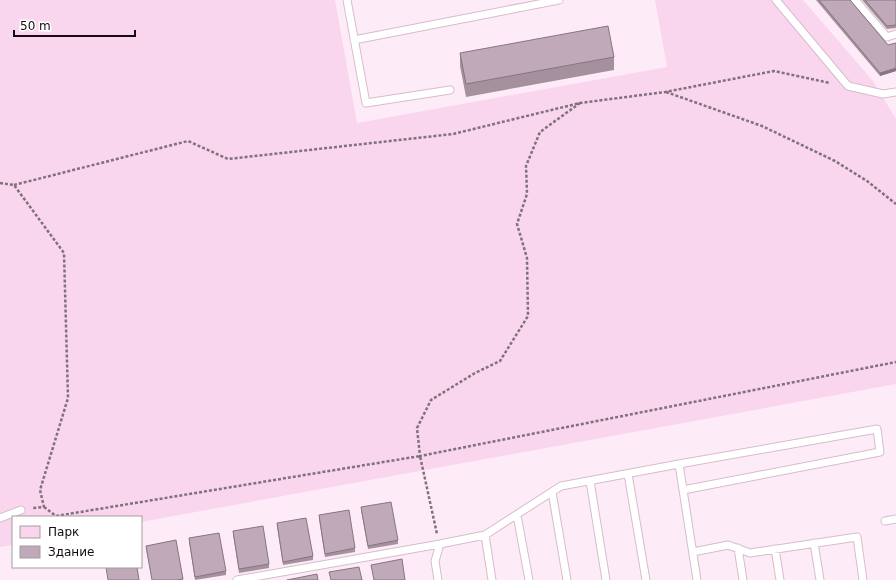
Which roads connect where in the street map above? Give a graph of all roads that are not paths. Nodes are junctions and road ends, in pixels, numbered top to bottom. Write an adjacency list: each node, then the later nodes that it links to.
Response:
1 (347, 0): 6 (lane)
2 (559, 0): 6 (lane)
3 (776, 0): 8 (lane)
4 (855, 0): 5 (lane)
5 (896, 34)
6 (354, 40): 7 (lane)
7 (450, 90)
8 (896, 92)
9 (679, 464): 10 (lane); 12 (lane); 12 (lane)
10 (628, 474): 11 (lane); 31 (lane)
11 (590, 481): 13 (lane); 30 (lane)
12 (683, 490): 24 (lane)
13 (552, 492): 15 (lane); 29 (lane)
14 (21, 510): 16 (lane)
15 (517, 515): 19 (lane); 28 (lane)
16 (0, 518)
17 (896, 519): 18 (lane)
18 (884, 521)
19 (485, 536): 21 (lane); 27 (lane)
20 (814, 543): 23 (lane); 35 (lane); 36 (lane)
21 (440, 544): 25 (lane); 26 (lane)
22 (738, 548): 23 (lane); 24 (lane); 33 (lane)
23 (775, 549): 34 (lane)
24 (693, 552): 32 (lane)
25 (237, 580)
26 (438, 580)
27 (492, 580)
28 (529, 580)
29 (567, 580)
30 (606, 580)
31 (646, 580)
32 (698, 580)
33 (743, 580)
34 (780, 580)
35 (820, 580)
36 (863, 580)

